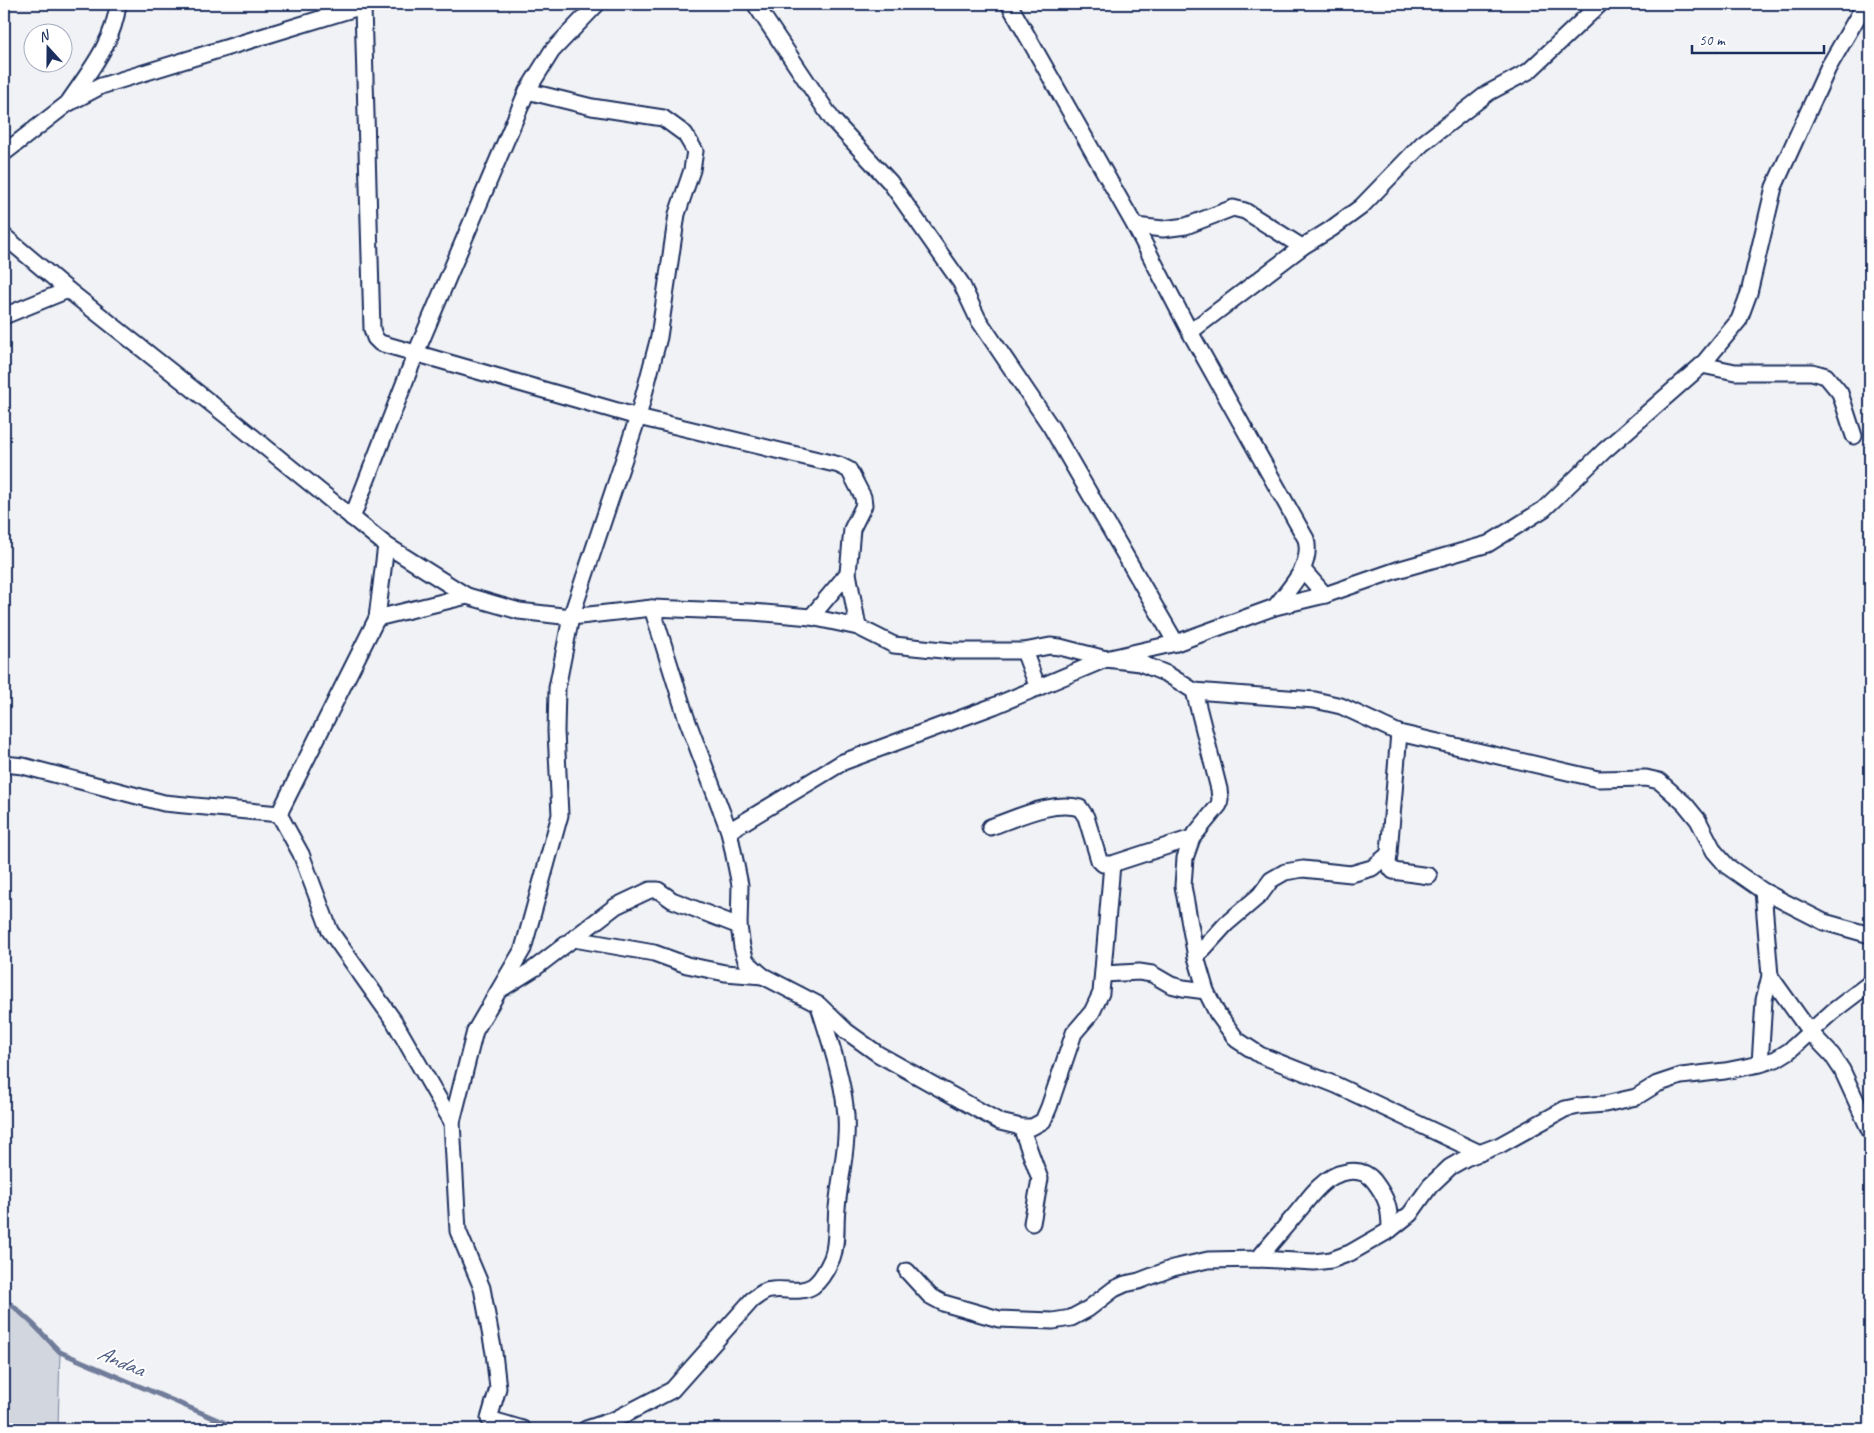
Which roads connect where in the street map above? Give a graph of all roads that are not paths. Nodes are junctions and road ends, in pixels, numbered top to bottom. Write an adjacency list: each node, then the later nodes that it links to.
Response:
1 (118, 4): 9 (street)
2 (597, 4): 8 (street)
3 (755, 4): 33 (street)
4 (1010, 4): 11 (street)
5 (1600, 4): 13 (street)
6 (1865, 4): 18 (street)
7 (366, 5): 9 (street); 17 (street)
8 (527, 91): 17 (street); 19 (street)
9 (67, 104): 10 (street)
10 (4, 153)
11 (1135, 226): 13 (street); 16 (street)
12 (4, 236): 14 (street)
13 (1302, 247): 16 (street)
14 (68, 290): 15 (street); 21 (street)
15 (4, 316)
16 (1190, 332): 23 (street)
17 (416, 353): 19 (street); 21 (street)
18 (1702, 365): 20 (street); 26 (street)
19 (638, 417): 24 (street); 29 (street)
20 (1854, 436)
21 (352, 518): 22 (street)
22 (386, 545): 25 (street); 31 (street)
23 (1303, 570): 26 (street); 27 (street)
24 (848, 572): 30 (street); 32 (street)
25 (467, 596): 29 (street); 31 (street)
26 (1325, 596): 27 (street)
27 (1275, 607): 33 (street)
28 (652, 608): 29 (street); 30 (street); 42 (street)
29 (571, 617): 56 (street)
30 (811, 617): 32 (street)
31 (377, 618): 40 (street)
32 (858, 627): 34 (street)
33 (1176, 643): 35 (street)
34 (1024, 651): 35 (street); 36 (street)
35 (1106, 659): 36 (street); 37 (street)
36 (1038, 688): 42 (street)
37 (1194, 691): 38 (street); 43 (street)
38 (1399, 733): 44 (street); 47 (street)
39 (4, 764): 40 (street)
40 (279, 814): 61 (street)
41 (990, 827): 45 (street)
42 (729, 831): 48 (street)
43 (1192, 838): 45 (street); 51 (street)
44 (1388, 854): 46 (street); 51 (street)
45 (1112, 864): 52 (street)
46 (1429, 876)
47 (1763, 891): 49 (street); 54 (street)
48 (738, 926): 50 (street); 53 (street)
49 (1870, 935)
50 (574, 939): 53 (street); 56 (street)
51 (1196, 957): 57 (street)
52 (1104, 974): 57 (street); 62 (street)
53 (763, 976): 58 (street)
54 (1770, 976): 59 (street); 60 (street)
55 (1870, 983): 59 (street)
56 (500, 990): 61 (street)
57 (1206, 991): 64 (street)
58 (819, 1004): 62 (street); 70 (street)
59 (1810, 1032): 60 (street); 63 (street)
60 (1760, 1064): 64 (street)
61 (452, 1122): 69 (street)
62 (1021, 1128): 65 (street)
63 (1870, 1131)
64 (1480, 1154): 66 (street)
65 (1032, 1223)
66 (1390, 1230): 67 (street); 67 (street)
67 (1258, 1259): 68 (street)
68 (907, 1271)
69 (523, 1429)
70 (586, 1429)

